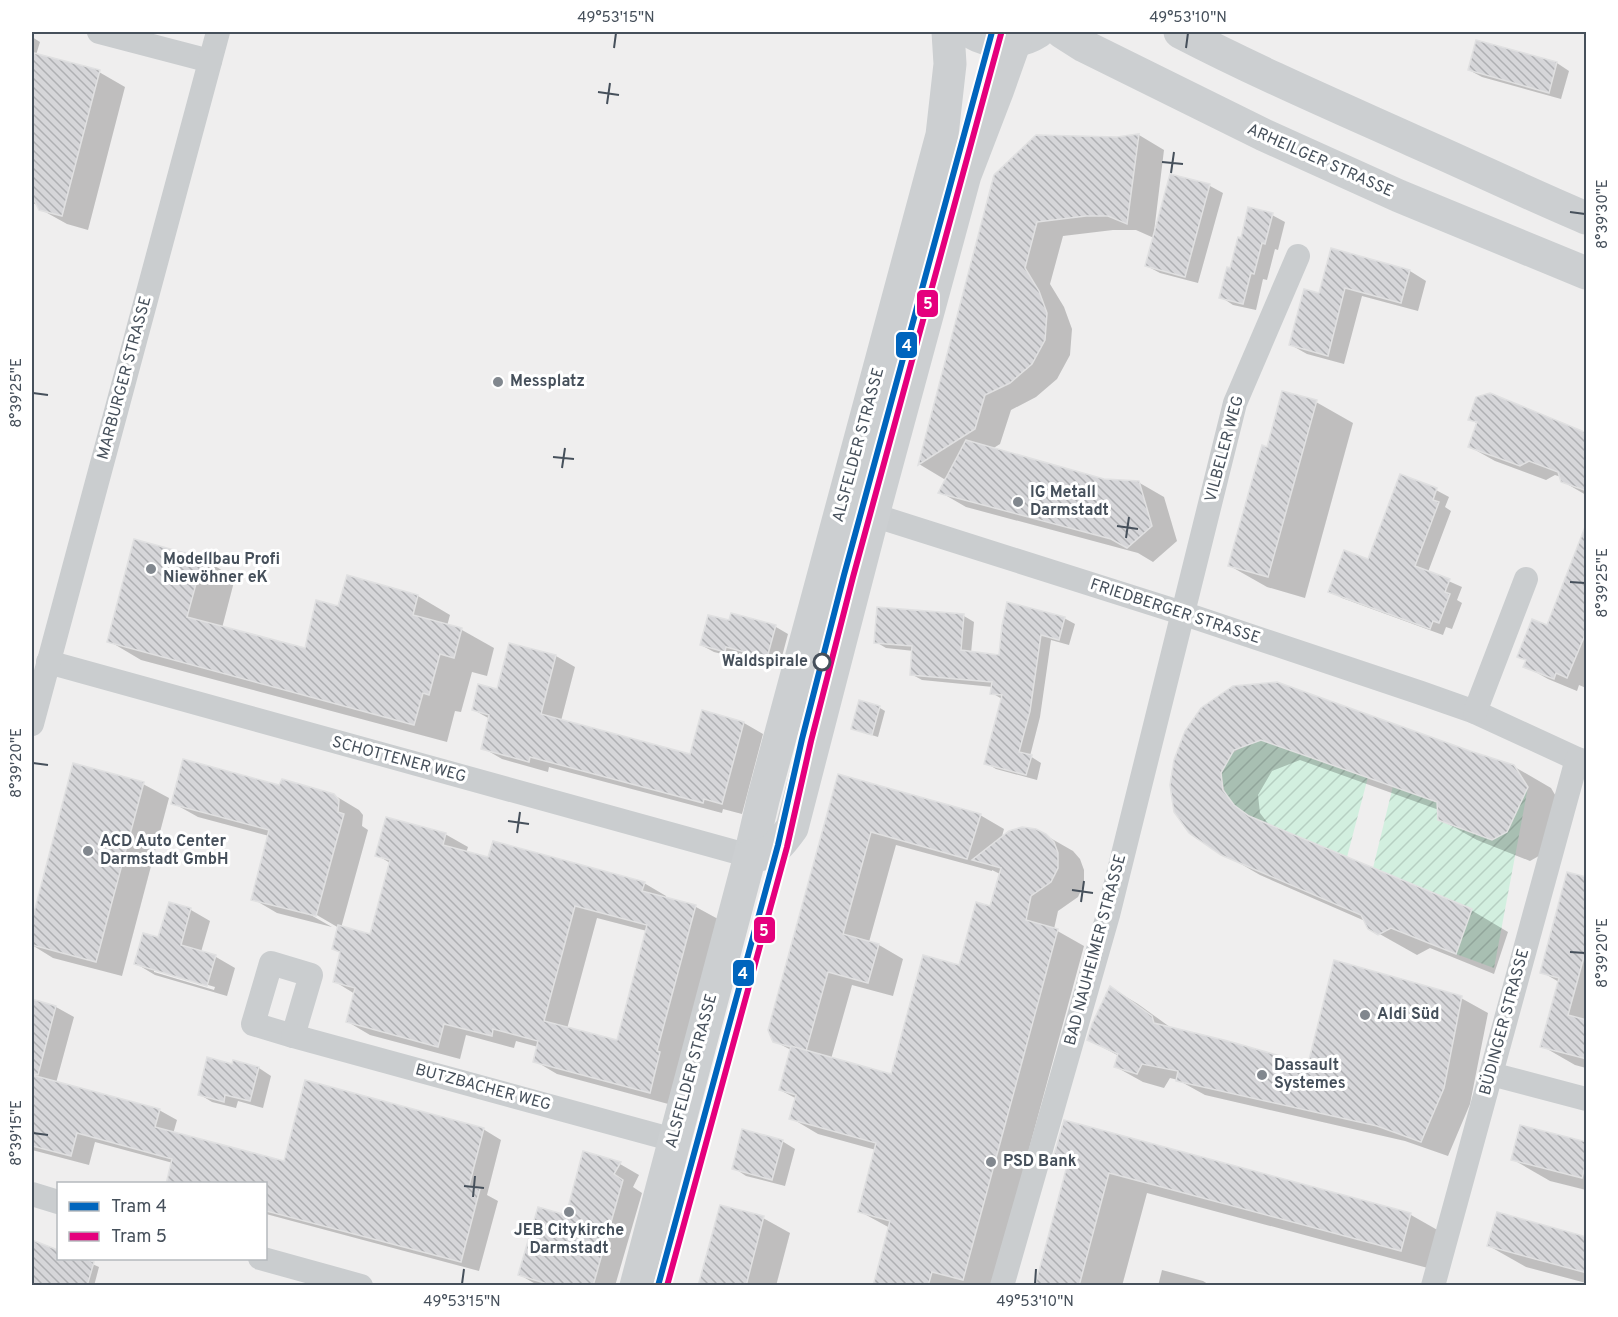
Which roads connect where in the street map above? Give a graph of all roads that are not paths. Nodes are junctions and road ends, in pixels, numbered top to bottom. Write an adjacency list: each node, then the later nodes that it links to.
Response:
1 (99, 32): 8 (street)
2 (218, 32): 8 (street, MARBURGER STRASSE)
3 (948, 32): 19 (street, ALSFELDER STRASSE)
4 (970, 32): 7 (street)
5 (1062, 32): 11 (street, ARHEILGER STRASSE)
6 (1180, 32): 9 (street)
7 (1026, 36): 12 (street, ALSFELDER STRASSE)
8 (210, 61): 15 (street, MARBURGER STRASSE)
9 (1587, 218)
10 (1298, 256): 14 (street, VILBELER WEG)
11 (1587, 273)
12 (873, 515): 14 (street, FRIEDBERGER STRASSE); 19 (street, ALSFELDER STRASSE)
13 (1526, 579): 16 (street)
14 (1182, 613): 16 (street, FRIEDBERGER STRASSE); 29 (street, BAD NAUHEIMER STRASSE)
15 (48, 662): 17 (street, MARBURGER STRASSE); 19 (street, SCHOTTENER WEG)
16 (1475, 712): 18 (street, FRIEDBERGER STRASSE)
17 (32, 724)
18 (1582, 761): 21 (street, BÜDINGER STRASSE)
19 (750, 856): 23 (street, ALSFELDER STRASSE)
20 (293, 1036): 23 (street, BUTZBACHER WEG)
21 (1491, 1074): 22 (street); 30 (street, BÜDINGER STRASSE)
22 (1587, 1099)
23 (674, 1140): 28 (street, ALSFELDER STRASSE)
24 (32, 1194): 25 (street)
25 (57, 1202)
26 (267, 1260): 27 (street)
27 (360, 1286)
28 (636, 1286)
29 (1002, 1286)
30 (1433, 1286)

